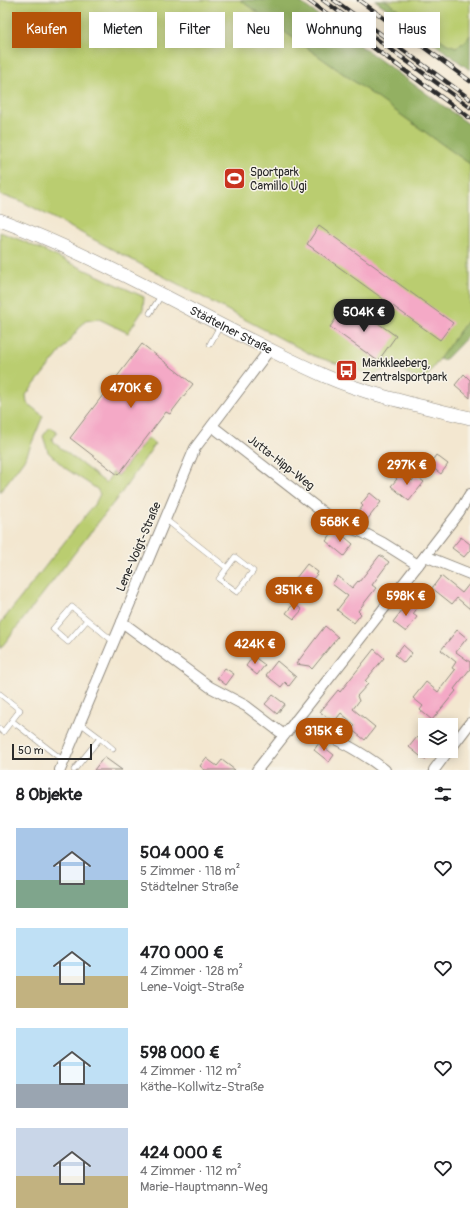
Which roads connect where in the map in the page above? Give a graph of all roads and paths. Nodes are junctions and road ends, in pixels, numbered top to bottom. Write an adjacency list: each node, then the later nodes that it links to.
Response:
1 (0, 220): 2 (street, Städtelner Straße)
2 (162, 295): 3 (lane); 4 (street, Städtelner Straße)
3 (150, 313)
4 (220, 325): 5 (lane); 6 (street, Städtelner Straße)
5 (210, 344)
6 (270, 349): 7 (street, Städtelner Straße); 8 (street, Lene-Voigt-Straße)
7 (470, 418)
8 (212, 426): 10 (street, Lene-Voigt-Straße); 12 (street, Jutta-Hipp-Weg)
9 (470, 494): 11 (street)
10 (165, 519): 13 (lane); 16 (street, Lene-Voigt-Straße)
11 (425, 556): 12 (street); 14 (street)
12 (418, 565): 20 (street)
13 (227, 568): 13 (lane)
14 (470, 574)
15 (86, 620): 15 (lane); 17 (lane)
16 (122, 622): 17 (street, Lene-Voigt-Straße); 24 (street)
17 (114, 642): 21 (street, Lene-Voigt-Straße)
18 (0, 694): 19 (lane)
19 (12, 721): 23 (lane); 29 (lane)
20 (295, 721): 24 (street); 32 (street)
21 (80, 723): 25 (lane); 29 (street, Lene-Voigt-Straße)
22 (470, 723): 26 (street)
23 (0, 729)
24 (284, 735): 31 (street)
25 (100, 738): 27 (lane); 30 (lane)
26 (458, 739)
27 (113, 749)
28 (443, 758): 33 (street)
29 (62, 766)
30 (74, 770)
31 (257, 770)
32 (385, 770)
33 (434, 770)

